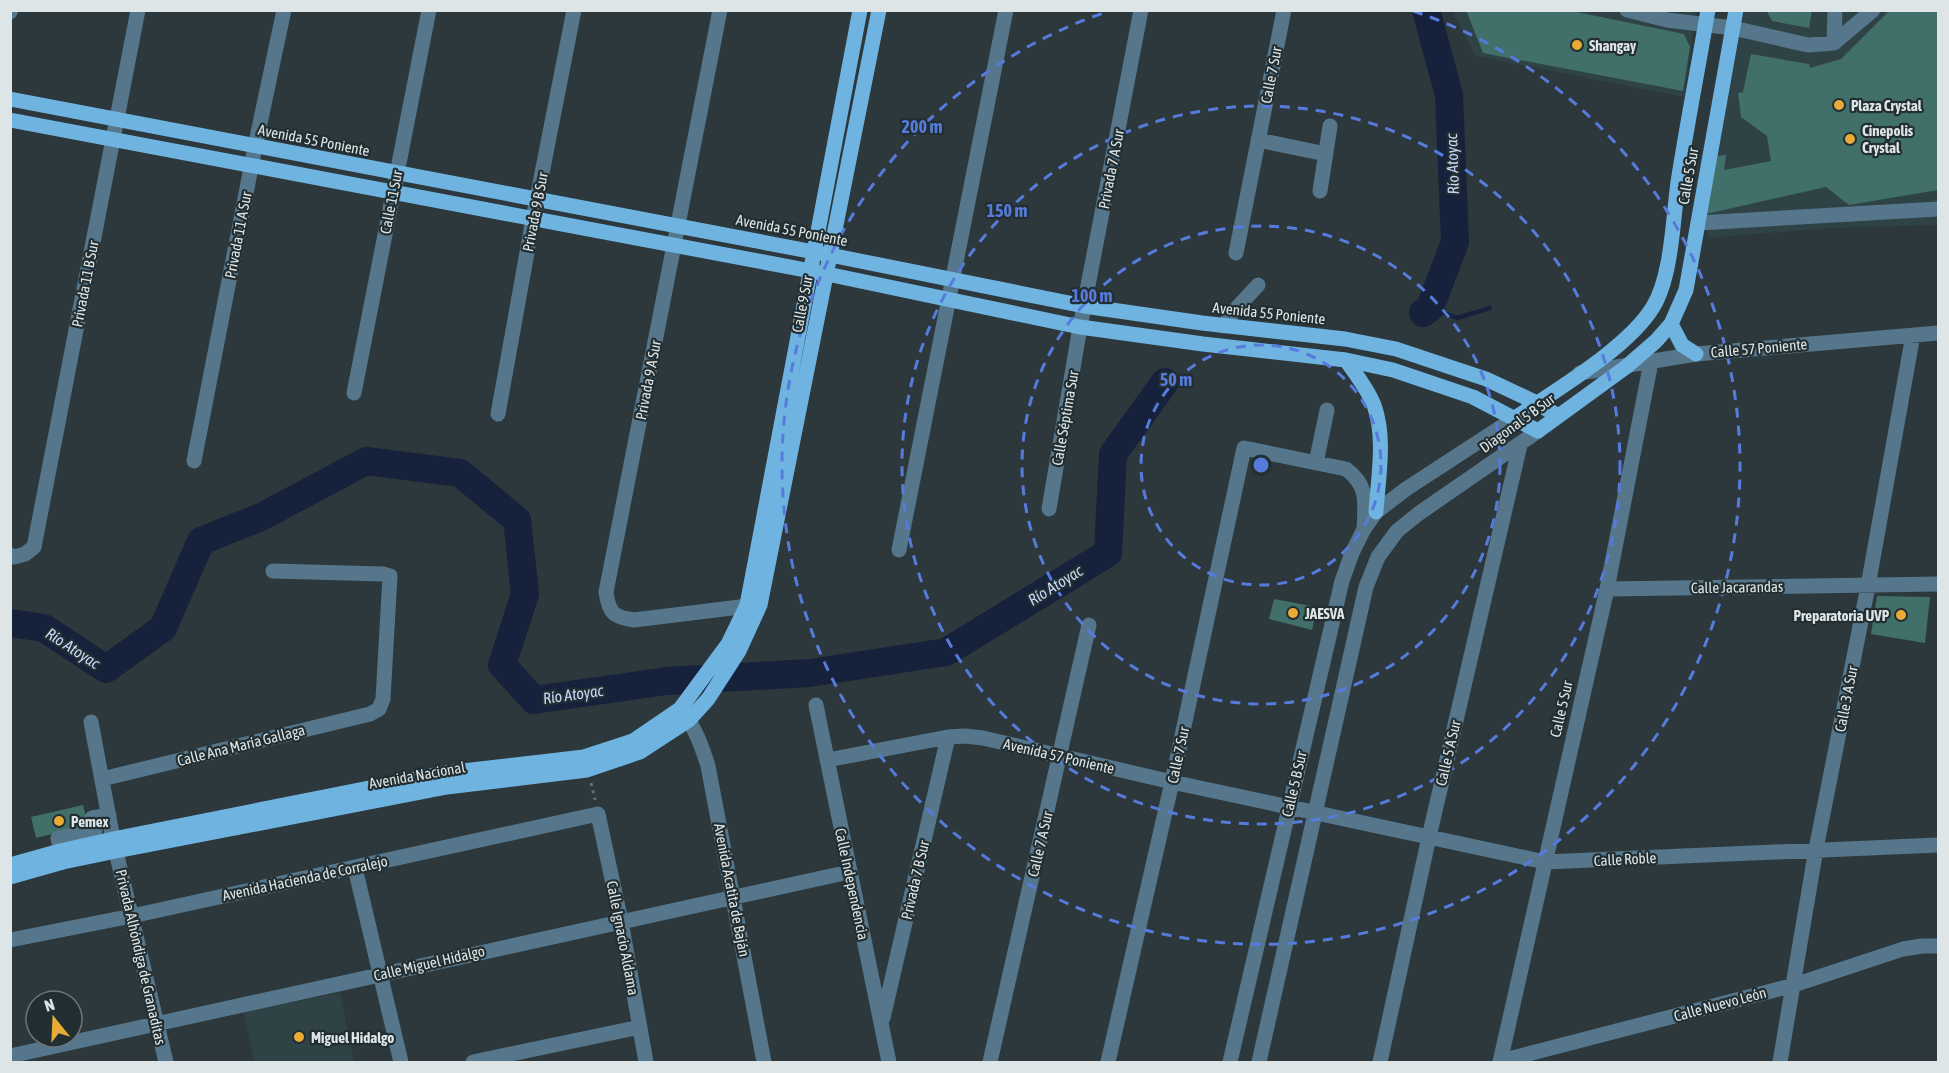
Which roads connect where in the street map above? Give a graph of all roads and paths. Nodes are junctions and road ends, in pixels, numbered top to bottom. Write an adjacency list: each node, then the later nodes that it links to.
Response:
1 (138, 10): 22 (street, Privada 11 B Sur)
2 (284, 10): 26 (street, Privada 11 A Sur)
3 (429, 10): 29 (street, Calle 11 Sur)
4 (574, 10): 34 (street, Privada 9 B Sur)
5 (720, 10): 38 (street, Privada 9 A Sur)
6 (860, 10): 40 (main road, Calle 9 Sur)
7 (879, 10): 42 (main road, Calle 9 Sur)
8 (1006, 10): 45 (street)
9 (1141, 10): 48 (street, Privada 7 A Sur)
10 (1284, 10): 25 (street, Calle 7 Sur)
11 (1627, 10): 16 (street)
12 (1736, 10): 17 (main road, Calle 5 Sur)
13 (1835, 10): 19 (street)
14 (1853, 10): 18 (street)
15 (1873, 10): 18 (street)
16 (1706, 17): 17 (street); 30 (main road, Calle 5 Sur)
17 (1733, 28): 19 (street); 31 (main road, Calle 5 Sur)
18 (1852, 28): 19 (street)
19 (1834, 43)
20 (10, 99): 22 (main road, Avenida 55 Poniente)
21 (10, 120): 24 (main road)
22 (116, 120): 24 (street, Privada 11 B Sur); 26 (main road, Avenida 55 Poniente)
23 (1330, 126): 27 (street)
24 (112, 140): 28 (main road); 76 (street, Privada 11 B Sur)
25 (1258, 140): 27 (street); 41 (street, Calle 7 Sur)
26 (255, 147): 28 (street, Privada 11 A Sur); 29 (main road, Avenida 55 Poniente)
27 (1326, 154): 32 (street)
28 (252, 166): 33 (main road); 69 (street, Privada 11 A Sur)
29 (397, 174): 33 (street, Calle 11 Sur); 34 (main road, Avenida 55 Poniente)
30 (1679, 180): 31 (main road); 52 (main road, Calle 5 Sur)
31 (1706, 183): 37 (main road, Calle 5 Sur)
32 (1320, 191)
33 (393, 193): 36 (main road); 61 (street, Calle 11 Sur)
34 (536, 200): 36 (street, Privada 9 B Sur); 38 (main road, Avenida 55 Poniente)
35 (1938, 209): 37 (street)
36 (533, 219): 39 (main road); 64 (street, Privada 9 B Sur)
37 (1698, 223): 49 (main road, Calle 5 Sur)
38 (679, 228): 39 (street, Privada 9 A Sur); 40 (main road, Avenida 55 Poniente)
39 (674, 246): 43 (main road); 81 (street, Privada 9 A Sur)
40 (814, 253): 42 (main road, Avenida 55 Poniente); 43 (main road, Calle 9 Sur)
41 (1236, 253)
42 (830, 255): 44 (main road, Calle 9 Sur); 45 (main road, Avenida 55 Poniente)
43 (811, 272): 44 (main road); 81 (main road, Calle 9 Sur)
44 (826, 274): 47 (main road); 81 (main road, Calle 9 Sur)
45 (954, 280): 47 (street); 48 (main road, Avenida 55 Poniente)
46 (1258, 285): 50 (street)
47 (950, 300): 51 (main road); 75 (street)
48 (1084, 306): 50 (main road, Avenida 55 Poniente); 51 (street, Privada 7 A Sur)
49 (1671, 324): 55 (main road, Calle 5 Sur); 56 (main road)
50 (1224, 326): 62 (main road, Avenida 55 Poniente)
51 (1080, 327): 57 (main road); 71 (street, Calle Séptima Sur)
52 (1632, 333): 60 (main road, Diagonal 5 B Sur)
53 (1938, 333): 54 (street, Calle 57 Poniente)
54 (1913, 335): 56 (street, Calle 57 Poniente); 79 (street, Calle 3 A Sur)
55 (1656, 341): 59 (main road, Diagonal 5 B Sur)
56 (1696, 354): 58 (street, Calle 57 Poniente)
57 (1346, 360): 66 (main road); 72 (main road)
58 (1651, 362): 59 (street, Calle 57 Poniente); 80 (street, Calle 5 Sur)
59 (1626, 367): 60 (street, Calle 57 Poniente); 65 (main road, Diagonal 5 B Sur)
60 (1580, 373): 62 (main road, Diagonal 5 B Sur)
61 (354, 393)
62 (1537, 403): 65 (main road, Avenida 55 Poniente); 66 (main road, Diagonal 5 B Sur)
63 (1327, 410): 70 (street)
64 (498, 414)
65 (1558, 416): 67 (main road, Diagonal 5 B Sur)
66 (1515, 418): 67 (main road); 72 (street, Diagonal 5 B Sur)
67 (1538, 431): 68 (street, Diagonal 5 B Sur)
68 (1520, 445): 74 (street, Diagonal 5 B Sur); 97 (street, Calle 5 A Sur)
69 (194, 461)
70 (1316, 463): 73 (street); 91 (street, Calle 7 Sur)
71 (1049, 509)
72 (1376, 513): 73 (street, Calle 5 B Sur)
73 (1364, 529): 93 (street, Calle 5 B Sur)
74 (1397, 531): 94 (street, Calle 5 B Sur)
75 (899, 550)
76 (18, 555)
77 (273, 571): 90 (street, Calle Ana María Gallaga)
78 (1938, 584): 79 (street, Calle Jacarandas)
79 (1868, 586): 80 (street, Calle Jacarandas); 100 (street, Calle 3 A Sur)
80 (1607, 589): 102 (street, Calle 5 Sur)
81 (753, 605): 84 (main road, Avenida Nacional)
82 (1089, 625): 87 (street, Calle 7 A Sur)
83 (816, 705): 88 (street, Calle Independencia)
84 (684, 715): 98 (main road, Avenida Nacional); 107 (street, Avenida Acatita de Baján)
85 (91, 722): 90 (street, Privada Alhóndiga de Granaditas)
86 (948, 737): 87 (street, Avenida 57 Poniente); 88 (street, Avenida 57 Poniente); 114 (street, Privada 7 B Sur)
87 (1060, 757): 91 (street, Avenida 57 Poniente); 124 (street, Calle 7 A Sur)
88 (827, 760): 105 (street, Calle Independencia)
89 (589, 778): 92 (path)
90 (102, 779): 95 (street, Privada Alhóndiga de Granaditas)
91 (1172, 782): 93 (street, Avenida 57 Poniente); 125 (street, Calle 7 Sur)
92 (594, 796)
93 (1289, 806): 94 (street, Avenida 57 Poniente); 126 (street, Calle 5 B Sur)
94 (1316, 812): 97 (street, Calle Roble); 127 (street, Calle 5 B Sur)
95 (109, 814): 98 (street, Privada Alhóndiga de Granaditas); 101 (street)
96 (598, 814): 104 (street, Avenida Hacienda de Corralejo); 109 (street, Calle Ignacio Aldama)
97 (1429, 837): 102 (street, Calle Roble); 128 (street, Calle 5 A Sur)
98 (114, 845): 101 (main road, Avenida Nacional); 108 (street, Privada Alhóndiga de Granaditas)
99 (1938, 845): 100 (street, Calle Roble)
100 (1816, 849): 102 (street, Calle Roble); 113 (street, Calle 3 A Sur)
101 (61, 856): 103 (main road, Avenida Nacional); 106 (main road, Avenida Nacional)
102 (1545, 862): 129 (street, Calle 5 Sur)
103 (10, 865)
104 (355, 867): 108 (street, Avenida Hacienda de Corralejo); 112 (street)
105 (849, 872): 107 (street, Calle Miguel Hidalgo); 114 (street, Calle Independencia)
106 (10, 877)
107 (733, 896): 109 (street, Calle Miguel Hidalgo); 122 (street, Avenida Acatita de Baján)
108 (132, 916): 110 (street, Avenida Hacienda de Corralejo); 115 (street, Privada Alhóndiga de Granaditas)
109 (621, 921): 112 (street, Calle Miguel Hidalgo); 116 (street, Calle Ignacio Aldama)
110 (10, 940)
111 (1938, 946): 113 (street, Calle Nuevo León)
112 (380, 974): 115 (street, Calle Miguel Hidalgo); 119 (street)
113 (1794, 985): 129 (street, Calle Nuevo León); 130 (street, Calle 3 A Sur)
114 (882, 1023): 123 (street, Calle Independencia)
115 (157, 1024): 117 (street, Calle Miguel Hidalgo); 118 (street, Privada Alhóndiga de Granaditas)
116 (640, 1027): 120 (street); 121 (street, Calle Ignacio Aldama)
117 (10, 1056)
118 (166, 1062)
119 (401, 1062)
120 (473, 1062)
121 (646, 1062)
122 (764, 1062)
123 (889, 1062)
124 (990, 1062)
125 (1108, 1062)
126 (1230, 1062)
127 (1259, 1062)
128 (1380, 1062)
129 (1500, 1062)
130 (1780, 1062)

